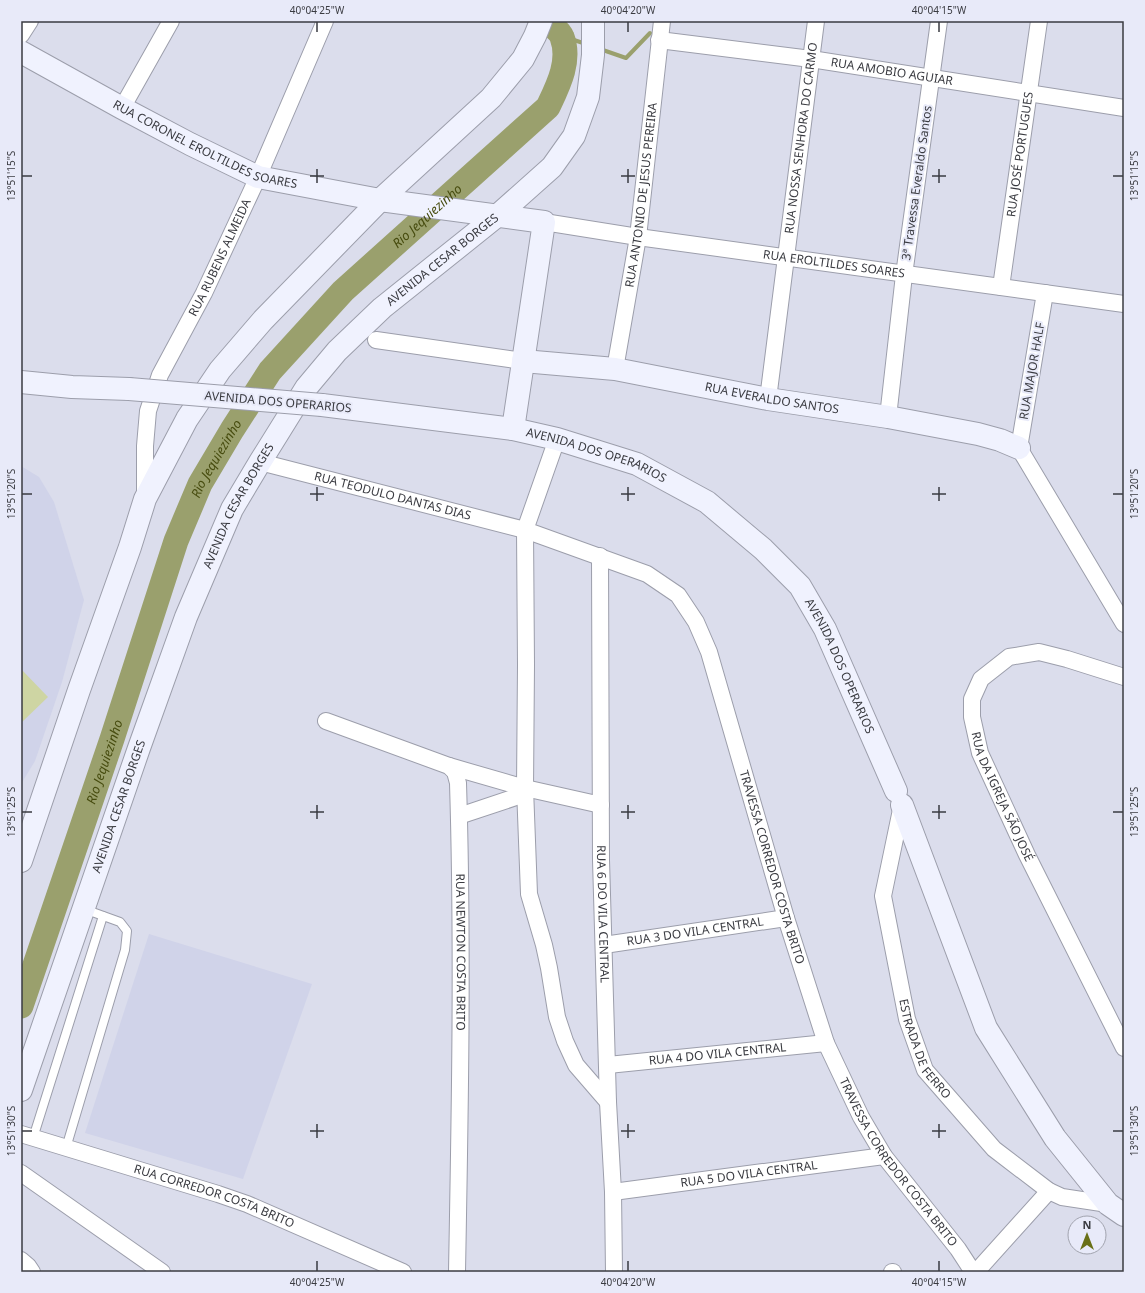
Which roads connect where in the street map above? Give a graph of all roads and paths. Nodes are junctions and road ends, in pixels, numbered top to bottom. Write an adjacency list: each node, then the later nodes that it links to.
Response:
1 (30, 21): 10 (street)
2 (171, 21): 16 (street)
3 (325, 21): 18 (street, RUA RUBENS ALMEIDA)
4 (541, 21): 19 (main road)
5 (593, 21): 20 (main road, AVENIDA CESAR BORGES)
6 (662, 21): 11 (street, RUA ANTONIO DE JESUS PEREIRA)
7 (816, 21): 13 (street, RUA NOSSA SENHORA DO CARMO)
8 (939, 21): 14 (street, 3ª Travessa Everaldo Santos)
9 (1039, 21): 15 (street, RUA JOSÉ PORTUGUES)
10 (21, 35)
11 (659, 40): 13 (street, RUA AMOBIO AGUIAR); 22 (street, RUA ANTONIO DE JESUS PEREIRA)
12 (21, 52): 16 (main road, RUA CORONEL EROLTILDES SOARES)
13 (811, 59): 14 (street, RUA AMOBIO AGUIAR); 23 (street, RUA NOSSA SENHORA DO CARMO)
14 (931, 78): 15 (street, RUA AMOBIO AGUIAR); 24 (street, 3ª Travessa Everaldo Santos)
15 (1029, 94): 17 (street, RUA AMOBIO AGUIAR); 25 (street, RUA JOSÉ PORTUGUES)
16 (122, 108): 18 (main road, RUA CORONEL EROLTILDES SOARES)
17 (1124, 108)
18 (258, 177): 19 (main road, RUA CORONEL EROLTILDES SOARES); 38 (street, RUA RUBENS ALMEIDA)
19 (380, 200): 20 (main road, RUA CORONEL EROLTILDES SOARES); 38 (main road)
20 (497, 216): 21 (main road, RUA CORONEL EROLTILDES SOARES); 37 (main road, AVENIDA CESAR BORGES)
21 (544, 222): 22 (street, RUA EROLTILDES SOARES); 29 (main road)
22 (638, 237): 23 (street, RUA EROLTILDES SOARES); 30 (street, RUA ANTONIO DE JESUS PEREIRA)
23 (787, 258): 24 (street, RUA EROLTILDES SOARES); 32 (street, RUA NOSSA SENHORA DO CARMO)
24 (904, 275): 25 (street, RUA EROLTILDES SOARES); 33 (street, 3ª Travessa Everaldo Santos)
25 (1001, 287): 26 (street, RUA EROLTILDES SOARES)
26 (1045, 293): 27 (street, RUA EROLTILDES SOARES); 36 (street, RUA MAJOR HALF)
27 (1124, 304)
28 (376, 340): 29 (street)
29 (523, 361): 30 (main road, RUA EVERALDO SANTOS); 34 (main road)
30 (615, 369): 32 (main road, RUA EVERALDO SANTOS)
31 (21, 382): 34 (main road, AVENIDA DOS OPERARIOS, bridge)
32 (768, 399): 33 (main road, RUA EVERALDO SANTOS)
33 (888, 417): 36 (main road, RUA EVERALDO SANTOS)
34 (513, 429): 35 (main road, AVENIDA DOS OPERARIOS)
35 (557, 439): 39 (street); 46 (main road, AVENIDA DOS OPERARIOS)
36 (1018, 448): 41 (street)
37 (260, 462): 39 (street, RUA TEODULO DANTAS DIAS); 50 (main road, AVENIDA CESAR BORGES)
38 (145, 500): 49 (main road)
39 (525, 530): 40 (street, TRAVESSA CORREDOR COSTA BRITO); 45 (street)
40 (600, 556): 47 (street, RUA 6 DO VILA CENTRAL); 51 (street, TRAVESSA CORREDOR COSTA BRITO)
41 (1124, 624)
42 (1124, 678): 54 (street, RUA DA IGREJA SÃO JOSÉ)
43 (326, 721): 44 (street)
44 (449, 766): 45 (street); 48 (street, RUA NEWTON COSTA BRITO)
45 (525, 791): 47 (street); 48 (street); 57 (street)
46 (899, 798): 62 (street, ESTRADA DE FERRO); 64 (main road, AVENIDA DOS OPERARIOS)
47 (601, 805): 52 (street, RUA 6 DO VILA CENTRAL)
48 (459, 816): 69 (street, RUA NEWTON COSTA BRITO)
49 (21, 861)
50 (93, 913): 56 (main road, AVENIDA CESAR BORGES); 58 (lane); 59 (lane)
51 (786, 918): 52 (street, RUA 3 DO VILA CENTRAL); 53 (street, TRAVESSA CORREDOR COSTA BRITO)
52 (604, 945): 55 (street, RUA 6 DO VILA CENTRAL)
53 (826, 1043): 55 (street, RUA 4 DO VILA CENTRAL); 60 (street, TRAVESSA CORREDOR COSTA BRITO)
54 (1124, 1048)
55 (608, 1065): 57 (street, RUA 6 DO VILA CENTRAL)
56 (21, 1090)
57 (608, 1102): 63 (street, RUA 6 DO VILA CENTRAL)
58 (27, 1136): 59 (street, RUA CORREDOR COSTA BRITO)
59 (66, 1148): 68 (street, RUA CORREDOR COSTA BRITO)
60 (884, 1156): 63 (street, RUA 5 DO VILA CENTRAL); 71 (street, TRAVESSA CORREDOR COSTA BRITO)
61 (21, 1173): 67 (street)
62 (1049, 1191): 64 (street, ESTRADA DE FERRO); 72 (street)
63 (613, 1192): 70 (street, RUA 6 DO VILA CENTRAL)
64 (1116, 1210)
65 (21, 1260): 66 (street)
66 (32, 1272)
67 (162, 1272)
68 (403, 1272)
69 (457, 1272)
70 (614, 1272)
71 (973, 1272)
72 (976, 1272)

